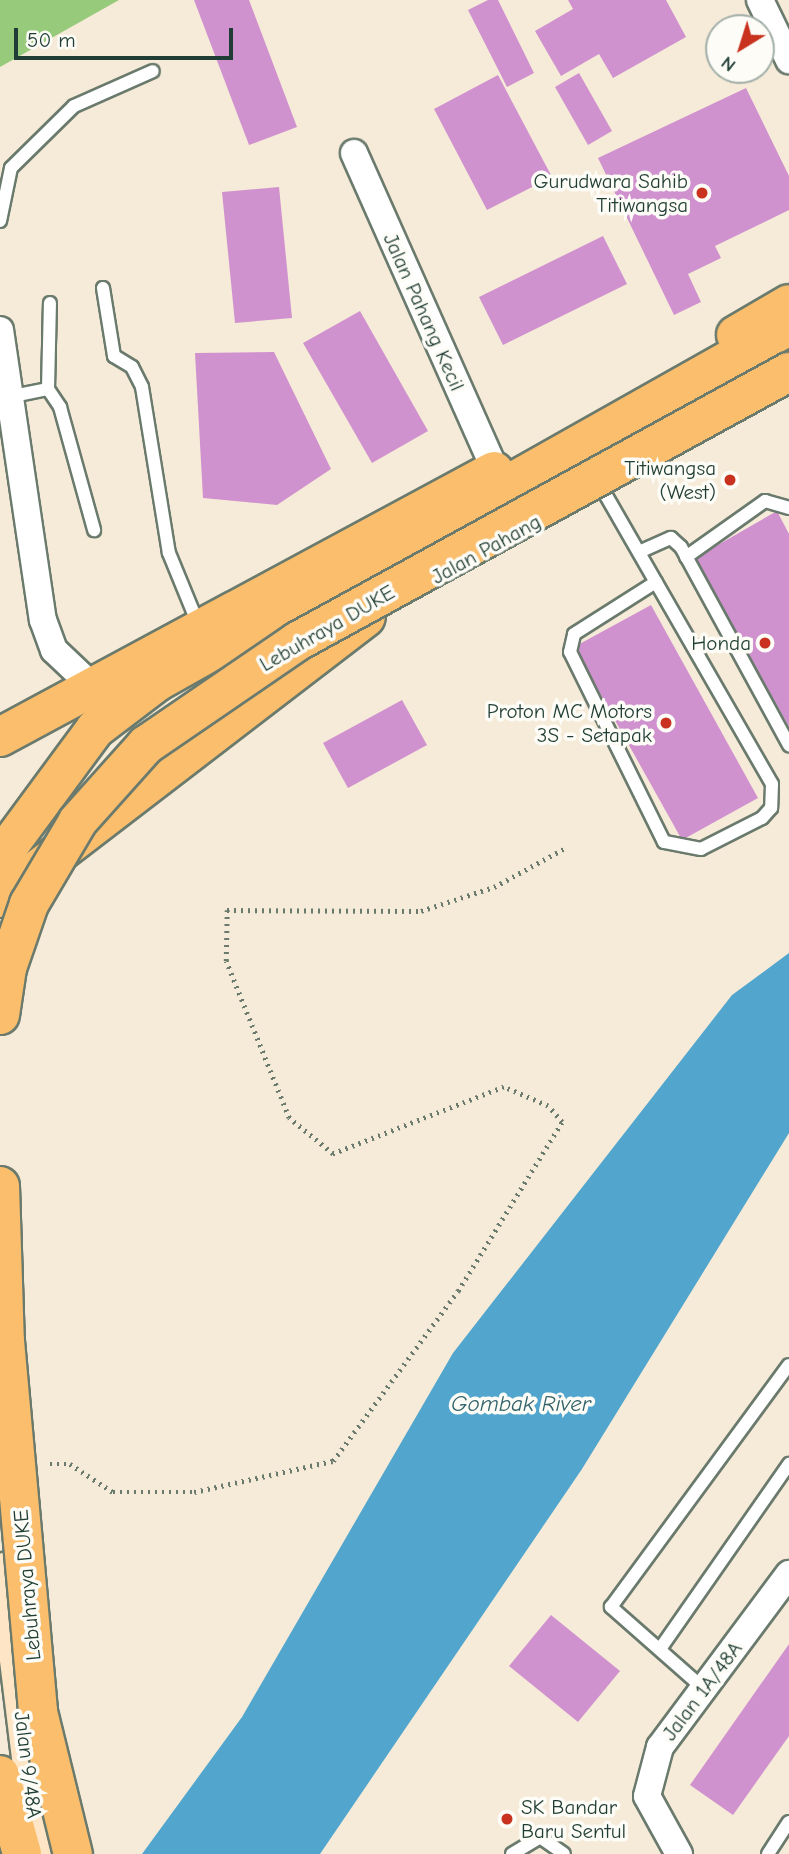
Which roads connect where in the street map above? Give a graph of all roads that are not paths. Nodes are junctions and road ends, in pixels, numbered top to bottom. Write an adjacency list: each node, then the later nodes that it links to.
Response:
1 (760, 0): 2 (street)
2 (789, 60)
3 (153, 71): 5 (lane)
4 (354, 153): 15 (street, Jalan Pahang Kecil)
5 (0, 222)
6 (103, 288): 22 (lane)
7 (50, 303): 13 (lane)
8 (789, 304): 15 (main road)
9 (789, 326): 26 (main road, Lebuhraya DUKE)
10 (0, 330): 14 (street)
11 (789, 372): 27 (main road, Lebuhraya DUKE, bridge)
12 (789, 379): 16 (main road, Jalan Pahang)
13 (48, 389): 14 (lane); 18 (lane)
14 (8, 397): 23 (street)
15 (495, 470): 22 (main road)
16 (600, 485): 19 (lane); 26 (main road, Jalan Pahang)
17 (789, 508): 20 (lane)
18 (94, 530)
19 (639, 552): 20 (lane); 21 (lane)
20 (686, 557): 25 (lane)
21 (656, 582): 21 (lane)
22 (201, 629): 23 (main road)
23 (92, 686): 24 (main road)
24 (0, 737)
25 (789, 745)
26 (1, 886)
27 (0, 1015)
28 (0, 1186): 38 (main road, Lebuhraya DUKE, bridge)
29 (789, 1364): 33 (lane)
30 (789, 1464): 33 (lane)
31 (0, 1467): 37 (main road, Jalan 9/48A)
32 (789, 1574): 34 (street, Jalan 1A/48A)
33 (660, 1649): 34 (lane)
34 (703, 1688): 41 (street, Jalan 1A/48A)
35 (0, 1774): 37 (main road)
36 (789, 1822): 42 (lane)
37 (34, 1850)
38 (73, 1854)
39 (512, 1854): 40 (lane)
40 (564, 1854)
41 (679, 1854)
42 (768, 1854)

